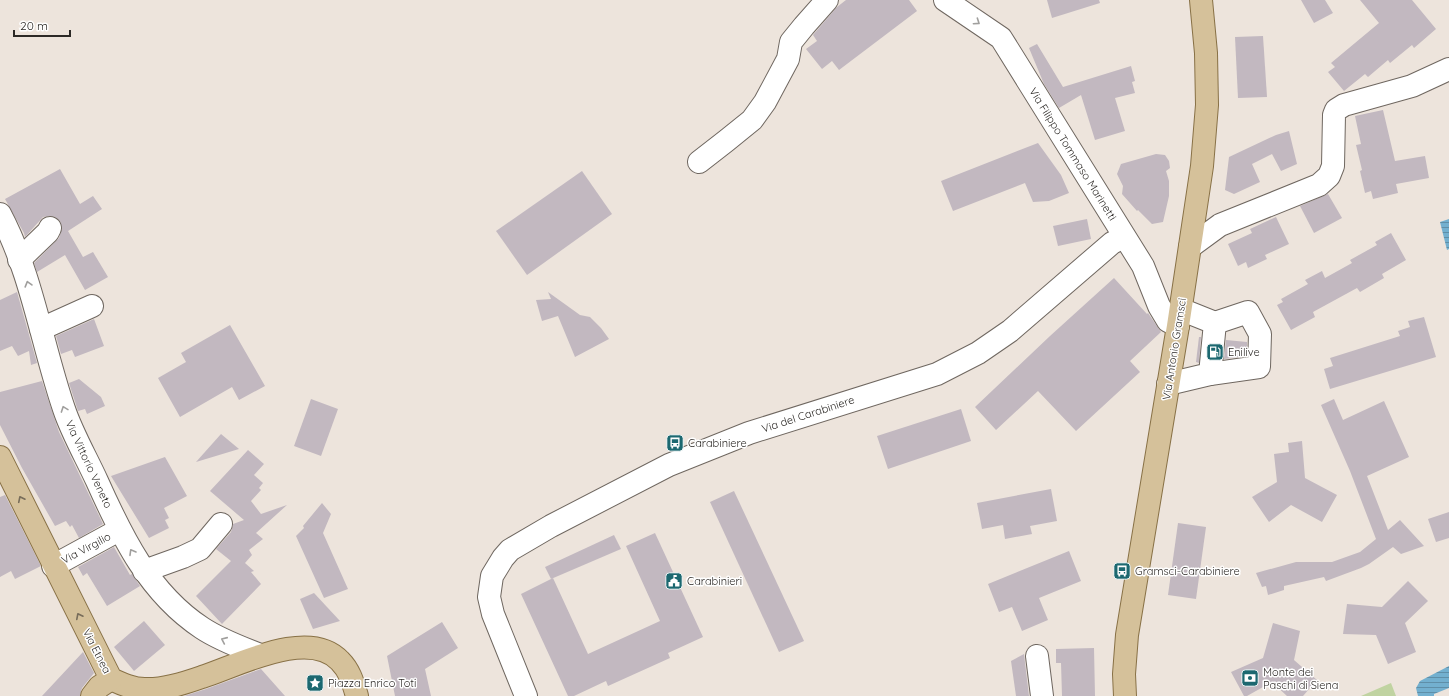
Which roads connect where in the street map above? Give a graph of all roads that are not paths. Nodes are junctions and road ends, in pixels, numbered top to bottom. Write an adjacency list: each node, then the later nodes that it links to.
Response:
1 (827, 0): 5 (street)
2 (945, 0): 8 (street, Via Filippo Tommaso Marinetti, one-way to 8)
3 (1201, 0): 9 (main road, Via Antonio Gramsci)
4 (1449, 69): 9 (street)
5 (698, 162)
6 (0, 214): 10 (street, Via Vittorio Veneto)
7 (50, 228): 10 (street)
8 (1124, 237): 12 (street, Via Filippo Tommaso Marinetti); 29 (street, Via del Carabiniere)
9 (1190, 247): 12 (main road, Via Antonio Gramsci)
10 (19, 260): 14 (street, Via Vittorio Veneto, one-way to 10)
11 (92, 306): 14 (street)
12 (1179, 317): 13 (street, Via Filippo Tommaso Marinetti); 16 (main road, Via Antonio Gramsci)
13 (1215, 323): 15 (street); 15 (street)
14 (41, 329): 19 (street, Via Vittorio Veneto, one-way to 14)
15 (1210, 374): 16 (street)
16 (1168, 384): 31 (main road, Via Antonio Gramsci)
17 (0, 457): 20 (main road, Via Etnea, one-way to 17)
18 (221, 524): 21 (street)
19 (119, 530): 20 (street, Via Virgilio); 21 (street, Via Vittorio Veneto, one-way to 19)
20 (54, 566): 25 (main road, Via Etnea, one-way to 20)
21 (144, 571): 22 (street, Via Vittorio Veneto, one-way to 21)
22 (260, 655): 24 (main road, Via Etnea); 28 (main road, Via Etnea)
23 (1037, 656): 30 (street)
24 (202, 678): 25 (main road, Via Etnea); 27 (main road)
25 (109, 687): 26 (main road)
26 (92, 696)
27 (167, 696)
28 (357, 696)
29 (526, 696)
30 (1042, 696)
31 (1125, 696)

